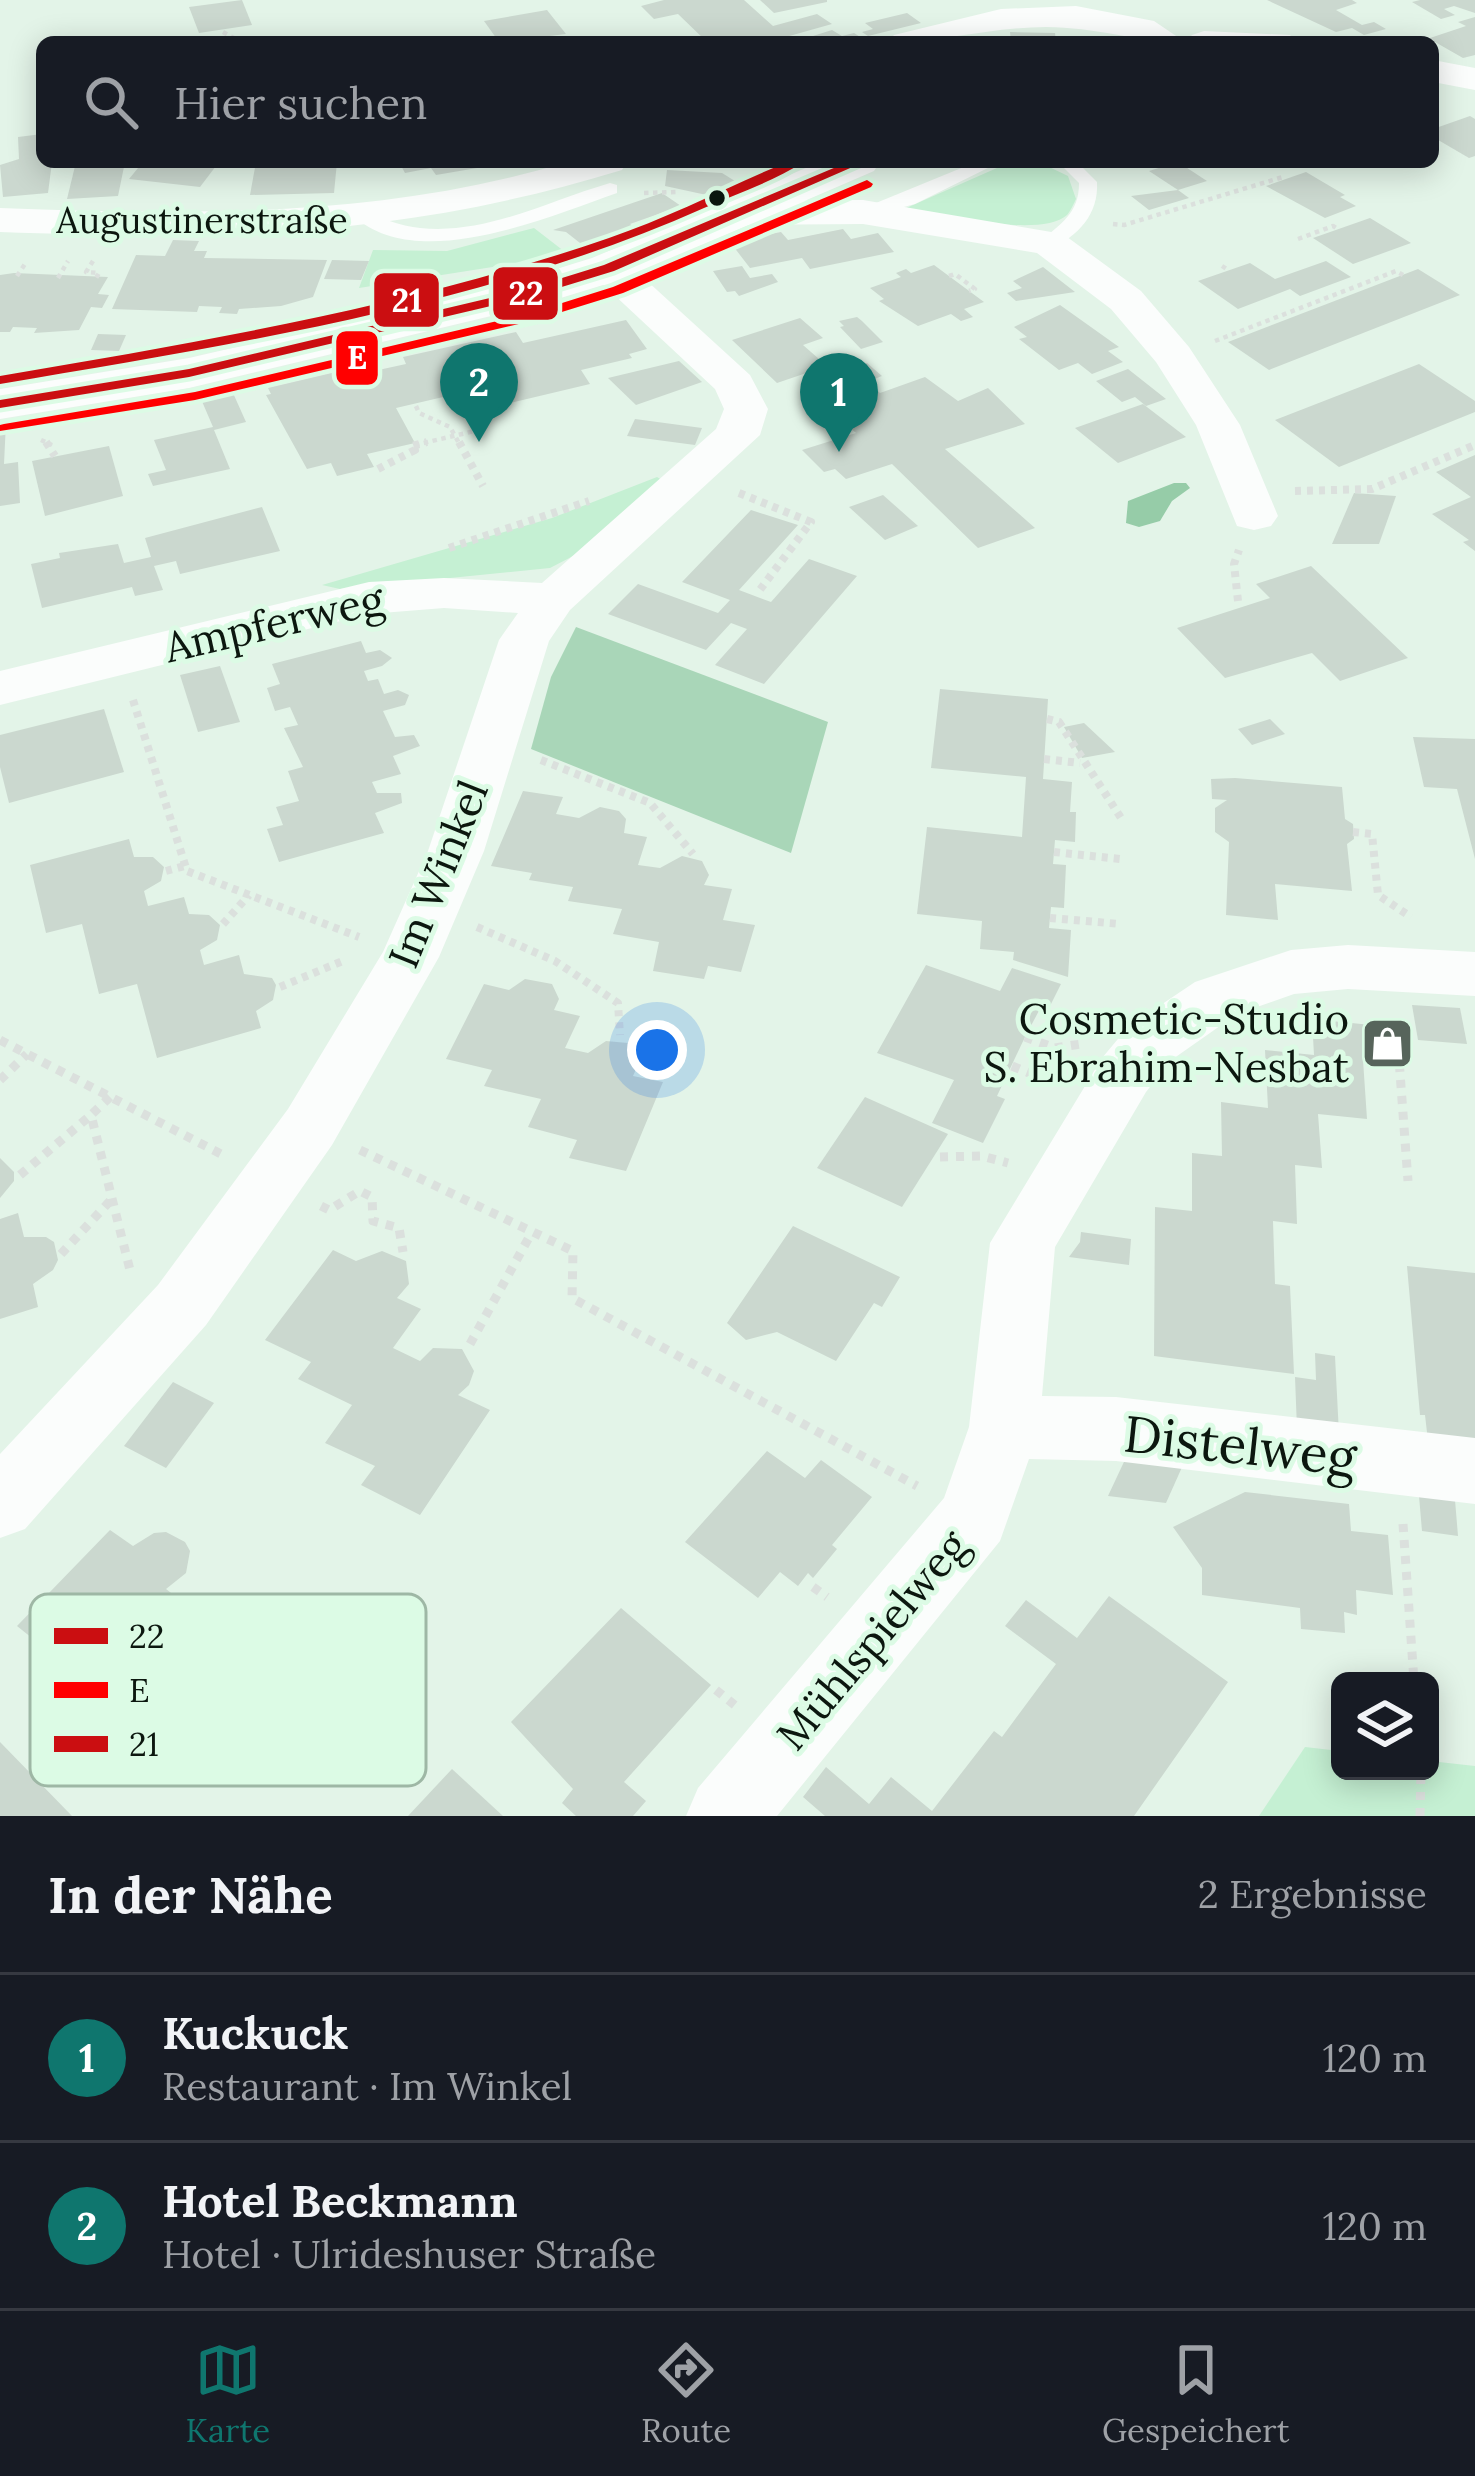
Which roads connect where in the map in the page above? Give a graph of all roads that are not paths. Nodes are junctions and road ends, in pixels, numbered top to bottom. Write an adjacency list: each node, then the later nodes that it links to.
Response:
1 (923, 36): 2 (street)
2 (1160, 36)
3 (1439, 72): 4 (street)
4 (1475, 80)
5 (845, 168): 10 (street)
6 (979, 168): 9 (lane)
7 (1073, 168): 12 (lane)
8 (609, 176): 11 (street, Augustinerstraße)
9 (863, 212): 10 (street); 12 (street)
10 (747, 213): 13 (street)
11 (0, 220)
12 (1065, 231): 15 (street)
13 (609, 268): 14 (street); 16 (street, Im Winkel)
14 (0, 404)
15 (1250, 504)
16 (553, 599): 17 (street, Ampferweg); 21 (street, Im Winkel)
17 (0, 688)
18 (1475, 974): 19 (street, Mühlspielweg)
19 (1004, 1427): 20 (street, Distelweg); 22 (street, Mühlspielweg)
20 (1475, 1471)
21 (0, 1505)
22 (726, 1816)

